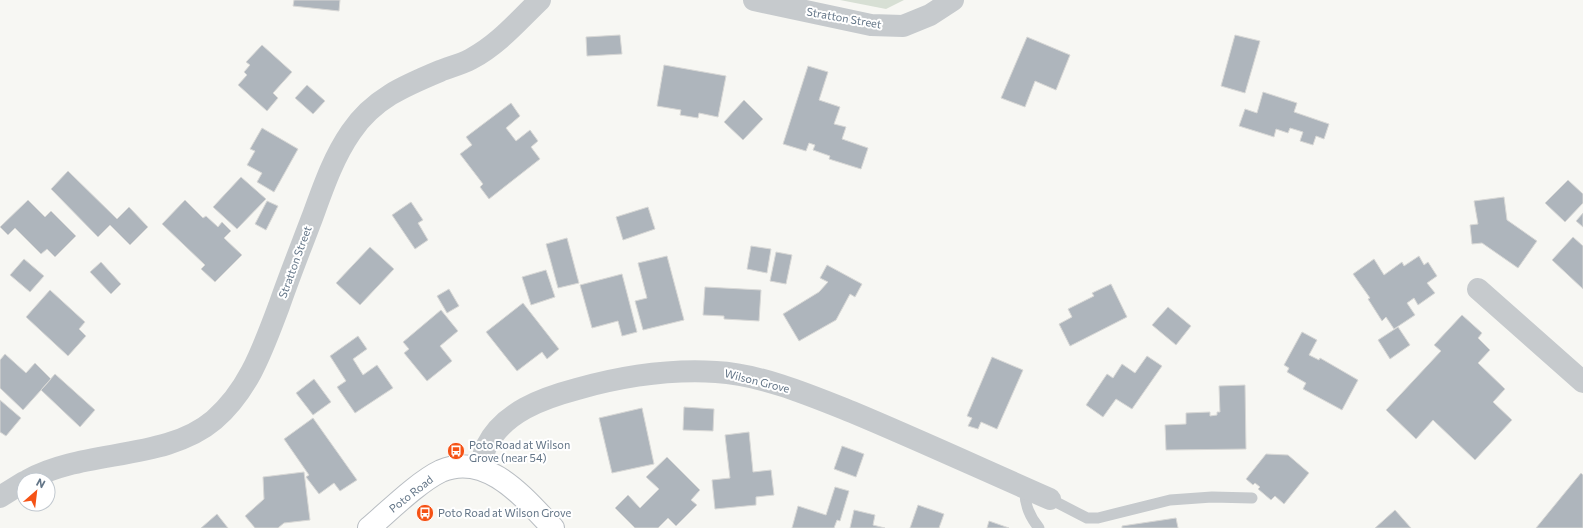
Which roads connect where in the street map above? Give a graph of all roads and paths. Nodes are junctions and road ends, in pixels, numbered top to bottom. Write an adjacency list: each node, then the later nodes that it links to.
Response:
1 (540, 0): 7 (street, Stratton Street)
2 (754, 0): 3 (street, Stratton Street)
3 (953, 0)
4 (1478, 289): 5 (street)
5 (1583, 382)
6 (480, 468): 9 (street, Wilson Grove); 13 (street, Poto Road); 14 (street, Poto Road)
7 (44, 472)
8 (16, 487): 10 (street)
9 (1025, 488): 12 (street, Wilson Grove); 15 (lane)
10 (0, 497)
11 (1252, 498): 12 (lane)
12 (1050, 500)
13 (369, 528)
14 (553, 528)
15 (1039, 528)

